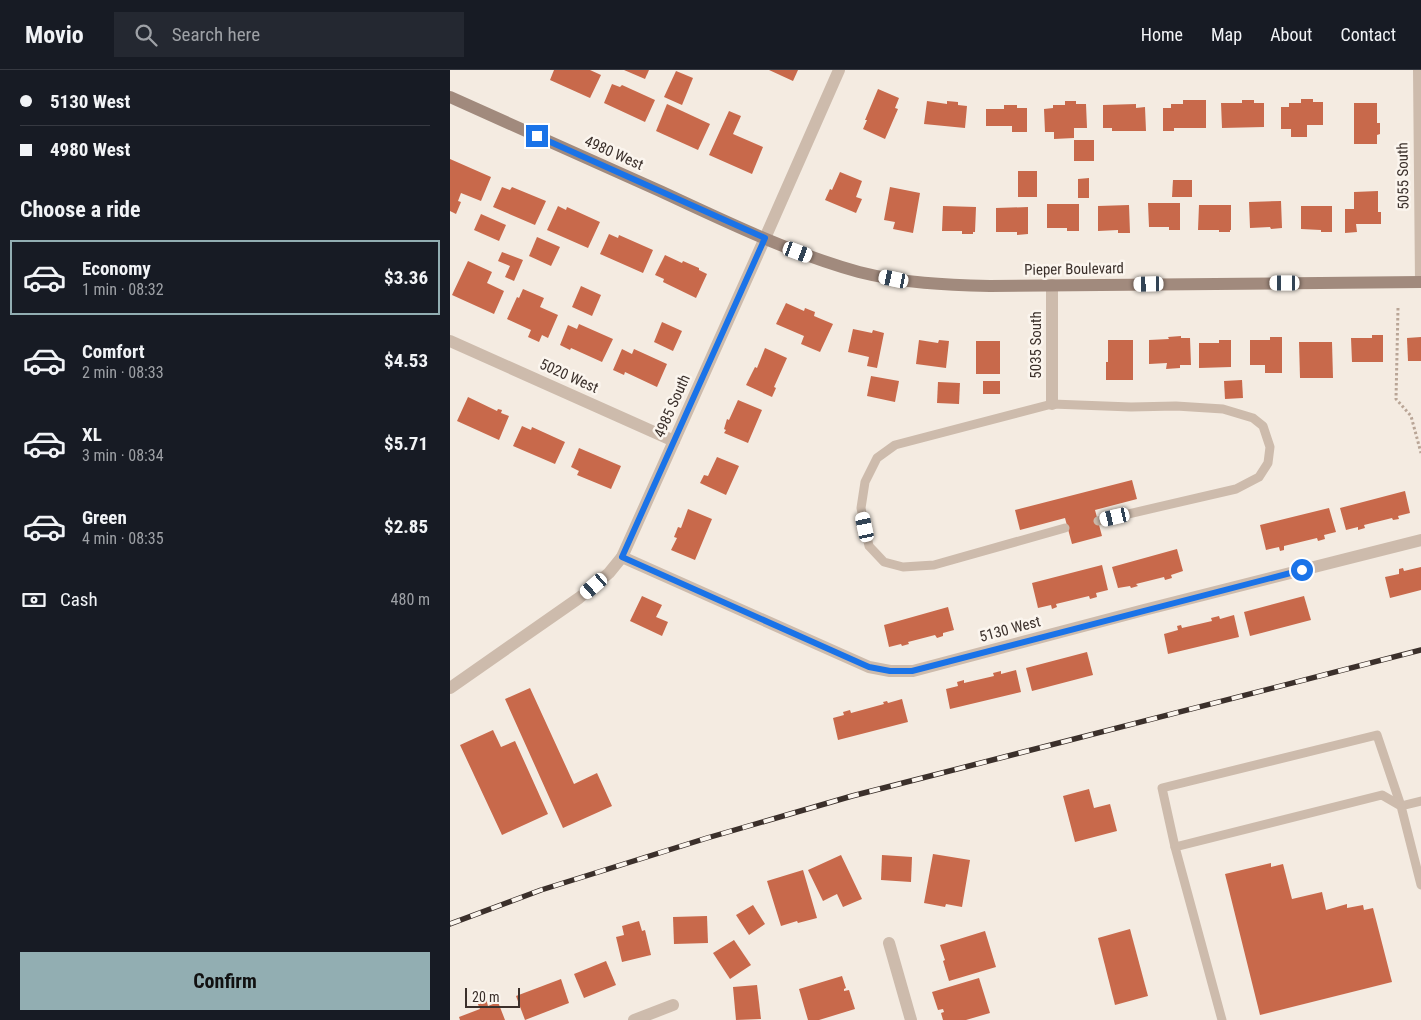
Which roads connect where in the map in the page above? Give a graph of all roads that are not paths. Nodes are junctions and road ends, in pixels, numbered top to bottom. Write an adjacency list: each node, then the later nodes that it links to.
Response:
1 (839, 70): 4 (street, 4985 South)
2 (1419, 70): 5 (street, 5055 South)
3 (450, 97): 4 (street, 4980 West)
4 (765, 238): 6 (street, Pieper Boulevard); 9 (street, 4985 South)
5 (1421, 282): 6 (street, Pieper Boulevard)
6 (1052, 285): 8 (street, 5035 South)
7 (450, 340): 9 (street, 5020 West)
8 (1052, 404): 10 (lane); 11 (lane)
9 (674, 441): 13 (street, 4985 South)
10 (1098, 521)
11 (1065, 528)
12 (1421, 540): 13 (street, 5130 West)
13 (622, 557): 14 (street, 4985 South)
14 (450, 688)
15 (1421, 801): 16 (lane)
16 (1400, 806): 17 (lane); 17 (lane); 18 (lane)
17 (1175, 847): 23 (lane)
18 (1421, 885)
19 (889, 943): 22 (street)
20 (673, 1005): 21 (street)
21 (634, 1020)
22 (911, 1020)
23 (1222, 1020)

